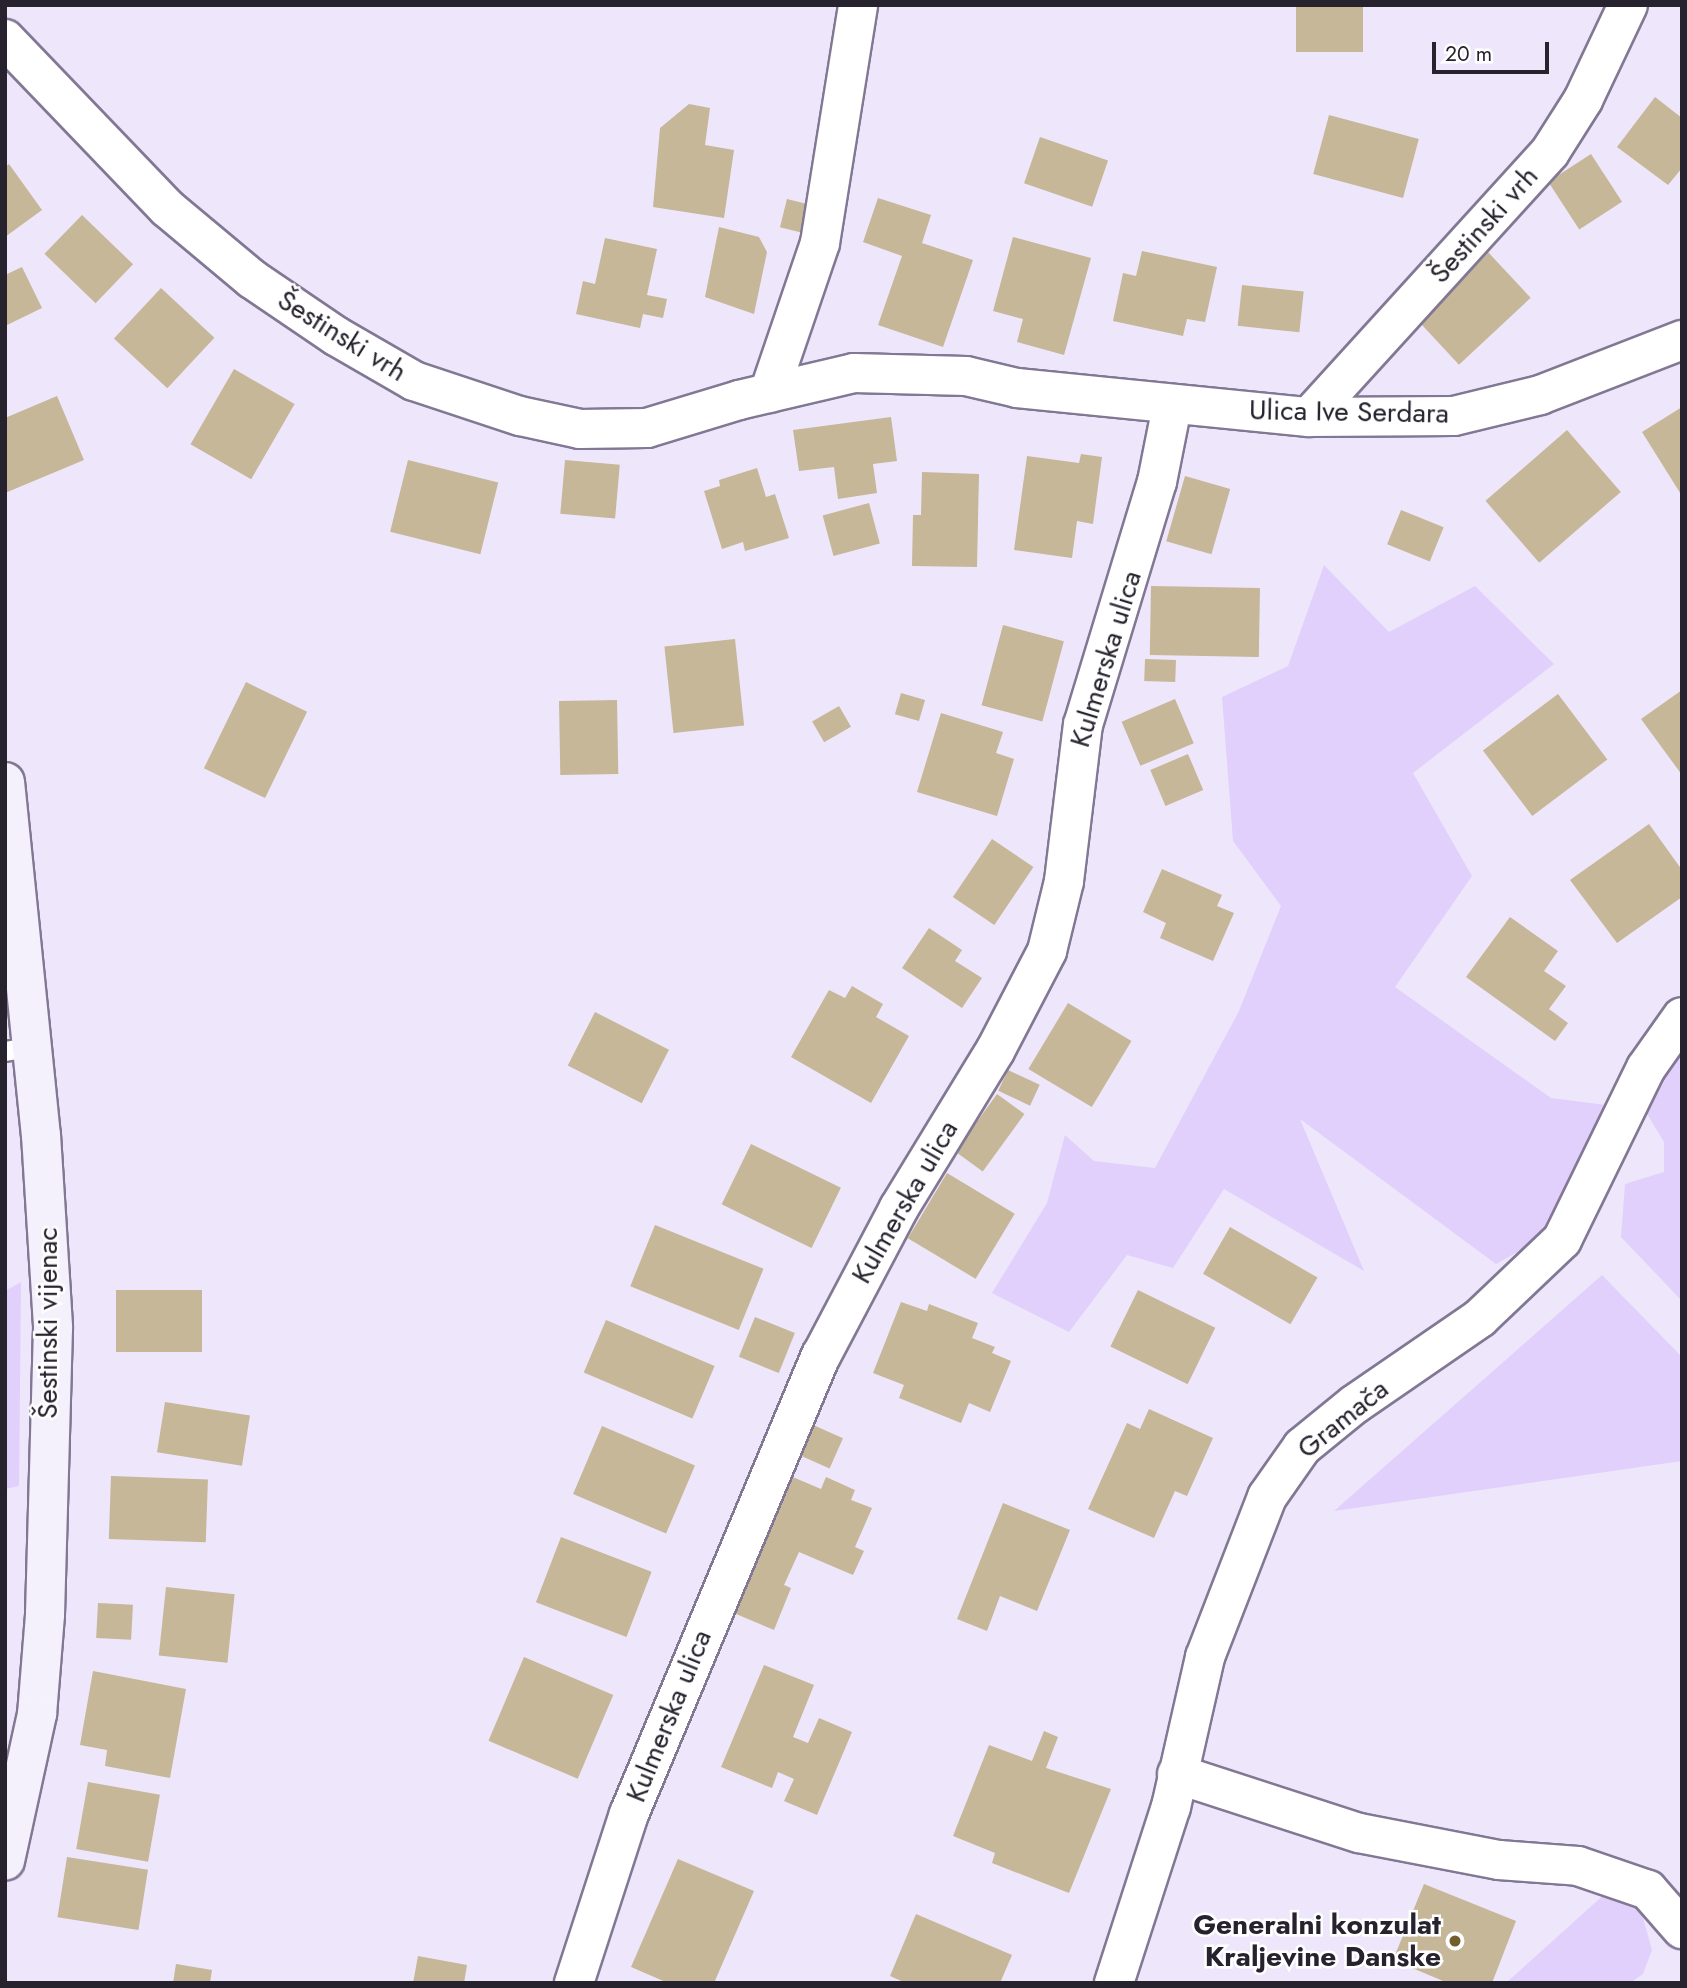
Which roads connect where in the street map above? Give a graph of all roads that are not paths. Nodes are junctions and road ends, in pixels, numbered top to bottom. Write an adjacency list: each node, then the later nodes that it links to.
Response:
1 (859, 5): 5 (street)
2 (1625, 7): 7 (street, Šestinski vrh)
3 (5, 39): 5 (street, Šestinski vrh)
4 (1682, 340): 7 (street, Ulica Ive Serdara)
5 (769, 393): 6 (street, Šestinski vrh)
6 (1172, 406): 7 (street, Ulica Ive Serdara); 14 (street, Kulmerska ulica)
7 (1309, 417)
8 (5, 782): 10 (main road, Šestinski vijenac)
9 (1682, 1017): 11 (street, Gramača)
10 (19, 1048): 12 (main road, Šestinski vijenac)
11 (1177, 1774): 13 (street); 15 (street, Gramača)
12 (5, 1861)
13 (1682, 1929)
14 (574, 1983)
15 (1114, 1983)

